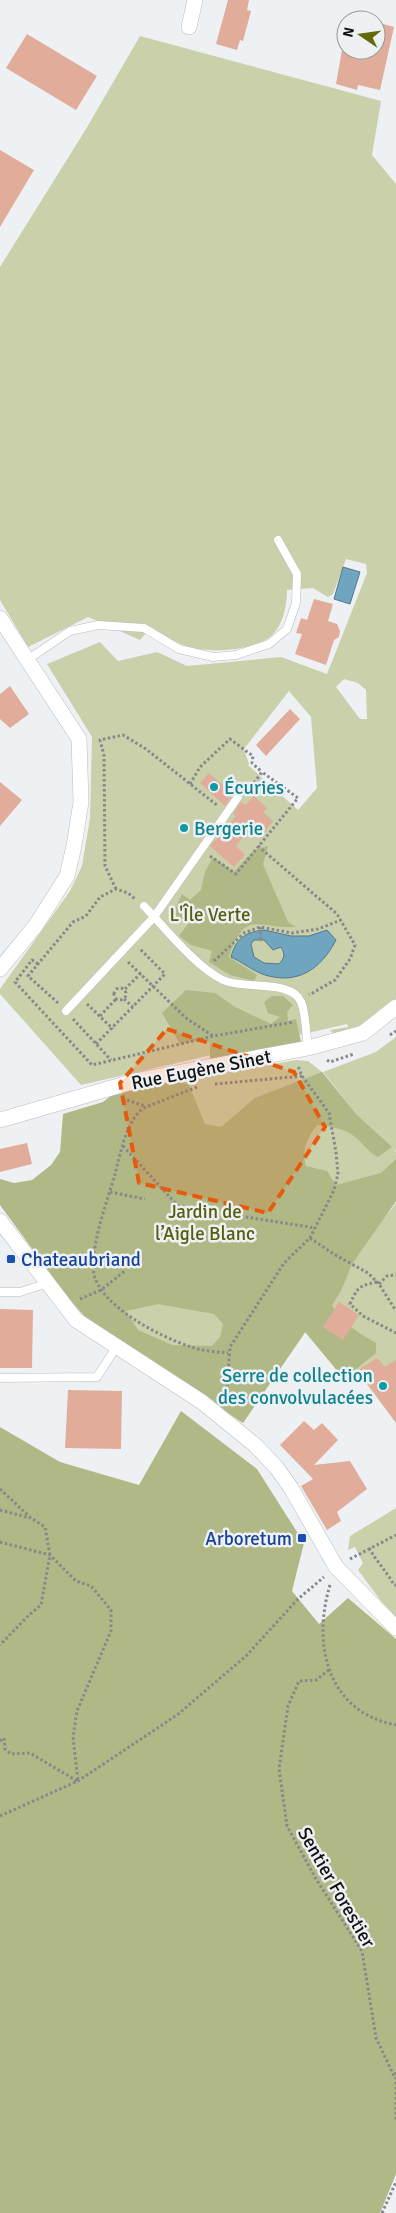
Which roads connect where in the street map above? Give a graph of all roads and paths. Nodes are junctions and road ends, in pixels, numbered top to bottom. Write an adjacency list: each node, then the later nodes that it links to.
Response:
1 (195, 0): 2 (street)
2 (189, 28)
3 (278, 540): 5 (lane)
4 (0, 618): 5 (street)
5 (27, 660): 22 (street)
6 (262, 772): 7 (path); 8 (path); 10 (path)
7 (190, 784): 9 (path); 12 (path)
8 (238, 796): 9 (lane)
9 (227, 813): 11 (lane)
10 (258, 846): 11 (path); 15 (path)
11 (201, 850): 14 (lane)
12 (116, 889): 13 (path); 20 (path)
13 (144, 906): 14 (lane)
14 (154, 917): 21 (lane); 32 (lane)
15 (341, 920): 16 (path); 28 (path)
16 (260, 927): 17 (path); 21 (path)
17 (261, 942)
18 (137, 947): 24 (path)
19 (126, 960): 23 (path)
20 (38, 964): 32 (path); 39 (path)
21 (206, 968): 28 (lane)
22 (0, 969)
23 (141, 973): 24 (path); 25 (path)
24 (154, 986): 31 (path); 36 (path)
25 (125, 989): 26 (path); 27 (path)
26 (116, 999): 27 (path); 33 (path)
27 (124, 999): 31 (path)
28 (301, 1001): 34 (lane)
29 (85, 1002): 33 (path)
30 (396, 1007): 38 (street, Rue Eugène Sinet)
31 (133, 1008): 35 (path)
32 (66, 1011): 37 (path)
33 (100, 1016): 35 (path)
34 (304, 1020): 36 (path); 38 (lane)
35 (113, 1029): 37 (path)
36 (214, 1036): 39 (path)
37 (96, 1044): 39 (path)
38 (304, 1048): 40 (path); 41 (street, Rue Eugène Sinet)
39 (111, 1060)
40 (302, 1076): 42 (path); 46 (path)
41 (0, 1120)
42 (122, 1146): 43 (path); 46 (path)
43 (110, 1192): 44 (path); 52 (path)
44 (145, 1199)
45 (0, 1221): 50 (street)
46 (315, 1228): 47 (path)
47 (310, 1238): 51 (path); 58 (path)
48 (126, 1270): 52 (path)
49 (396, 1275): 51 (path)
50 (48, 1283): 53 (lane); 54 (street)
51 (378, 1283): 55 (path); 56 (path)
52 (101, 1290): 54 (path); 58 (path)
53 (0, 1292)
54 (66, 1306): 57 (street)
55 (396, 1311)
56 (396, 1333)
57 (117, 1346): 59 (lane); 60 (street)
58 (228, 1354): 60 (path)
59 (0, 1378)
60 (218, 1414): 68 (street)
61 (0, 1489): 63 (path)
62 (0, 1510): 63 (path)
63 (31, 1518): 67 (path)
64 (396, 1535): 66 (path)
65 (0, 1542): 67 (path)
66 (369, 1548): 68 (path); 69 (path)
67 (50, 1555): 71 (path); 75 (path)
68 (336, 1567): 70 (street); 72 (path); 75 (path)
69 (396, 1585)
70 (396, 1628)
71 (0, 1645)
72 (329, 1670): 73 (path); 78 (path, Sentier Forestier)
73 (396, 1725)
74 (0, 1741): 75 (path)
75 (78, 1781): 76 (path)
76 (0, 1816)
77 (396, 2072): 78 (path)
78 (394, 2078): 79 (path)
79 (396, 2120)
80 (396, 2182): 81 (path)
81 (382, 2213)

